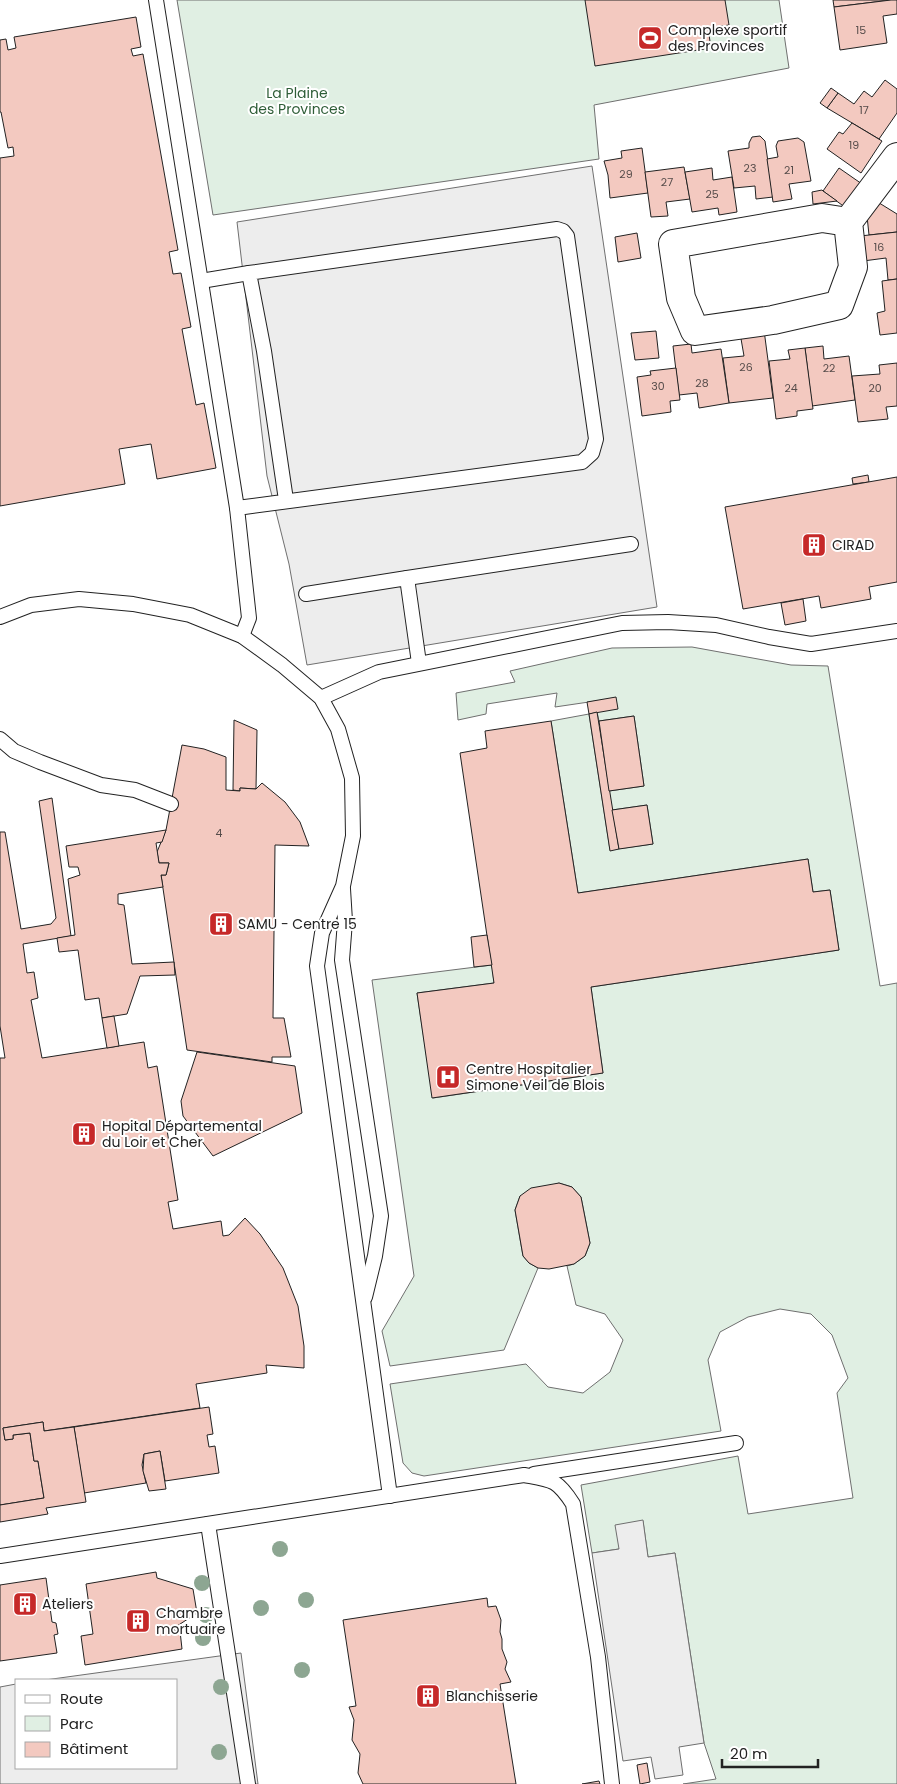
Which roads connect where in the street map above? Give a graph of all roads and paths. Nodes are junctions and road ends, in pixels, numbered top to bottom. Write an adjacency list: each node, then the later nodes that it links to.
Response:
1 (156, 0): 5 (lane)
2 (897, 157): 3 (street)
3 (848, 222): 3 (street)
4 (249, 274): 5 (lane); 6 (lane); 6 (lane)
5 (201, 281): 7 (lane)
6 (286, 500): 7 (lane)
7 (237, 508): 13 (lane)
8 (631, 544): 9 (lane)
9 (407, 578): 10 (lane); 14 (lane)
10 (306, 594)
11 (0, 617): 13 (lane)
12 (897, 631): 14 (lane)
13 (242, 636): 15 (lane)
14 (419, 663): 15 (lane)
15 (321, 698): 18 (lane)
16 (0, 739): 17 (lane)
17 (171, 804)
18 (342, 886): 19 (lane); 19 (lane)
19 (363, 1305): 22 (lane)
20 (736, 1443): 21 (lane)
21 (524, 1475): 22 (lane); 26 (lane)
22 (390, 1496): 23 (lane)
23 (208, 1524): 24 (lane); 25 (lane)
24 (0, 1556)
25 (248, 1784)
26 (612, 1784)

